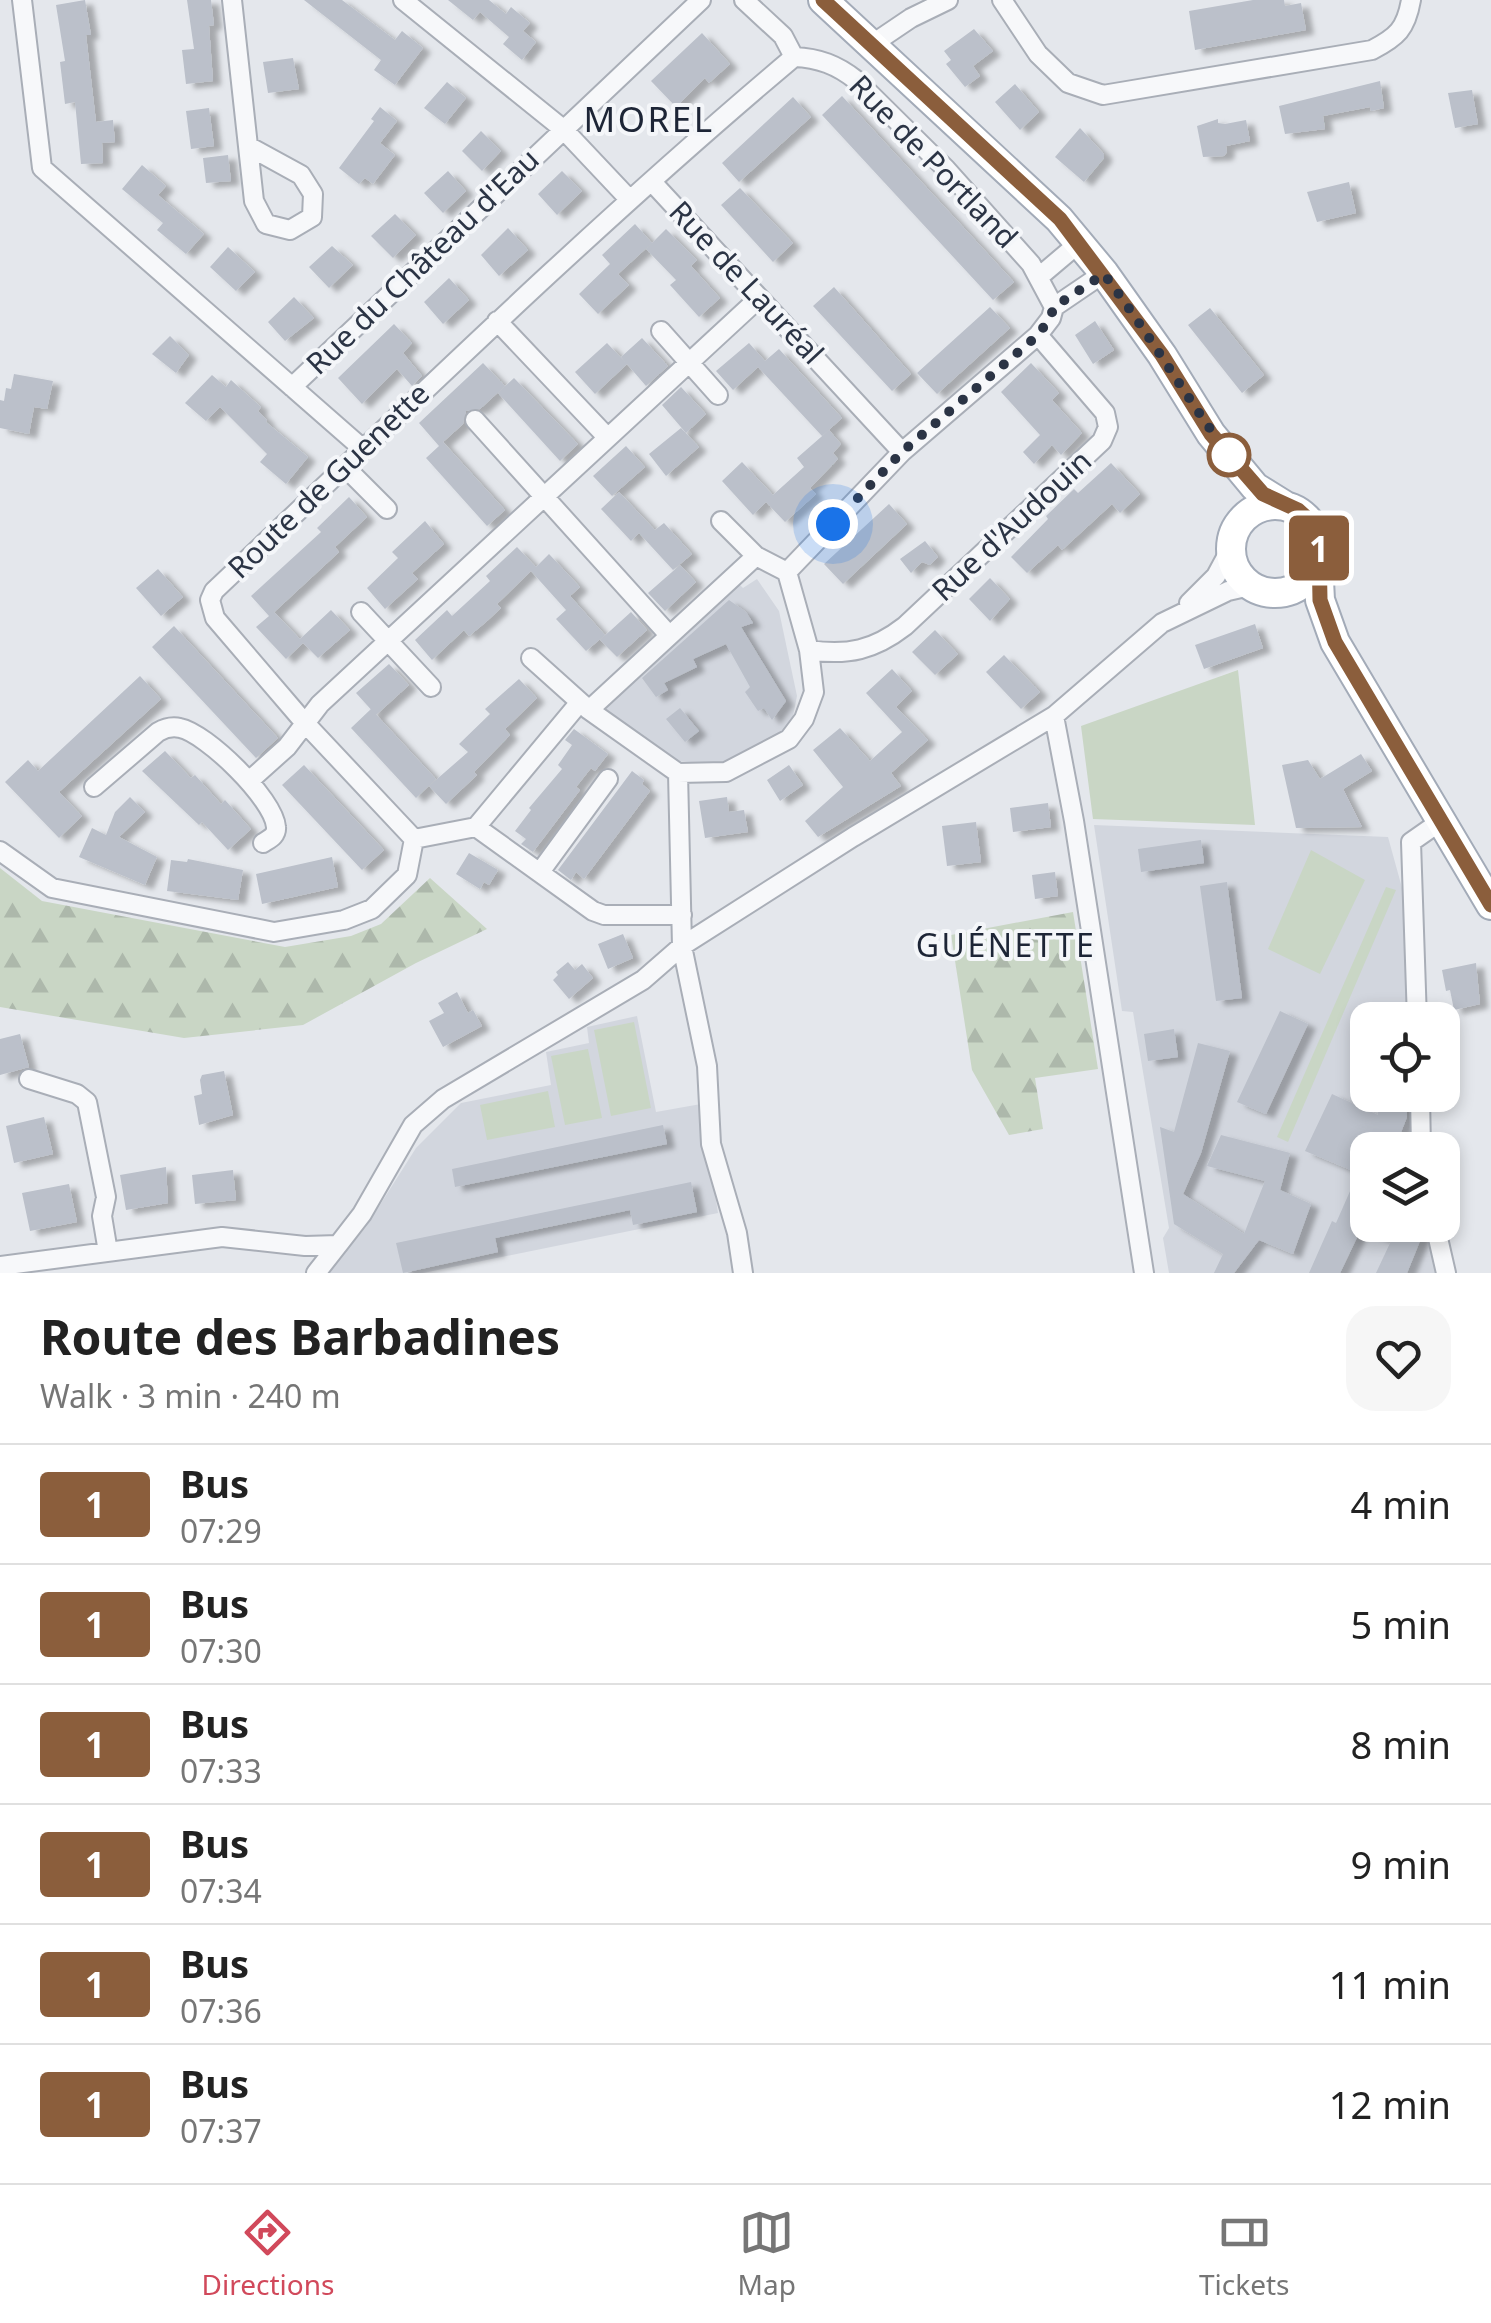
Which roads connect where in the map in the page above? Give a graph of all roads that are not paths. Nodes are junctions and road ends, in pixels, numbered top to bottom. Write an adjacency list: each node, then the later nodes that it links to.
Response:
1 (22, 0): 25 (street, Rue du Château d'Eau)
2 (232, 0): 13 (street)
3 (402, 0): 12 (street, Rue de Lauréal)
4 (701, 0): 12 (street, Rue du Château d'Eau)
5 (744, 0): 11 (street)
6 (823, 0): 10 (main road)
7 (948, 0): 10 (street)
8 (1002, 0): 9 (street)
9 (1412, 0)
10 (871, 45): 16 (main road)
11 (794, 56): 14 (street); 18 (street, Rue de Portland)
12 (563, 130): 15 (street, Rue de Lauréal); 25 (street, Rue du Château d'Eau)
13 (248, 146): 13 (street)
14 (652, 182): 15 (street, Rue de Lauréal); 19 (street, Rue de Lauréal)
15 (629, 199): 21 (street, Route de Guenette)
16 (1079, 243): 17 (main road); 18 (street)
17 (1104, 274): 20 (street); 28 (main road)
18 (1040, 276): 20 (street, Rue de Portland)
19 (759, 298): 24 (street); 31 (street, Rue de Lauréal)
20 (1054, 307): 23 (street)
21 (497, 320): 29 (street); 30 (street, Route de Guenette)
22 (661, 331): 24 (street)
23 (1038, 335): 31 (street); 48 (street, Rue d'Audouin)
24 (690, 361): 26 (street); 29 (street)
25 (292, 387): 30 (street)
26 (718, 395)
27 (475, 420): 33 (street)
28 (1211, 434): 34 (main road); 37 (main road)
29 (607, 437): 33 (street)
30 (363, 449): 32 (street, Route de Guenette)
31 (902, 452): 41 (street)
32 (345, 467): 35 (street); 53 (street, Route de Guenette)
33 (544, 498): 45 (street); 46 (street)
34 (1284, 505): 37 (main road); 40 (main road)
35 (387, 509)
36 (721, 521): 39 (street)
37 (1240, 521): 38 (main road)
38 (1230, 550): 42 (main road); 43 (street)
39 (756, 556): 41 (street); 45 (street)
40 (1318, 561): 42 (main road); 47 (main road)
41 (787, 572): 48 (street)
42 (1264, 589): 43 (street); 47 (main road)
43 (1182, 611): 52 (street)
44 (360, 612): 46 (street)
45 (670, 635): 51 (street)
46 (388, 642): 50 (street); 53 (street)
47 (1335, 642): 58 (main road)
48 (809, 650): 54 (street)
49 (531, 658): 51 (street)
50 (431, 686)
51 (584, 706): 54 (street); 59 (street)
52 (1054, 716): 66 (street); 75 (street)
53 (304, 722): 56 (street); 60 (street, Route de Guenette)
54 (678, 774): 65 (street)
55 (608, 780): 63 (street)
56 (249, 782): 57 (street); 61 (street)
57 (94, 787)
58 (1441, 822): 64 (main road); 67 (street)
59 (476, 827): 60 (street); 63 (street)
60 (414, 838): 62 (street)
61 (262, 844)
62 (0, 851)
63 (540, 872): 65 (street)
64 (1491, 905)
65 (682, 915): 66 (street)
66 (682, 946): 70 (street); 74 (street)
67 (1416, 1002)
68 (29, 1079): 71 (street)
69 (1439, 1242): 76 (street)
70 (338, 1244): 71 (street); 73 (street)
71 (108, 1252): 72 (street)
72 (0, 1266)
73 (316, 1273)
74 (743, 1273)
75 (1144, 1273)
76 (1446, 1273)

